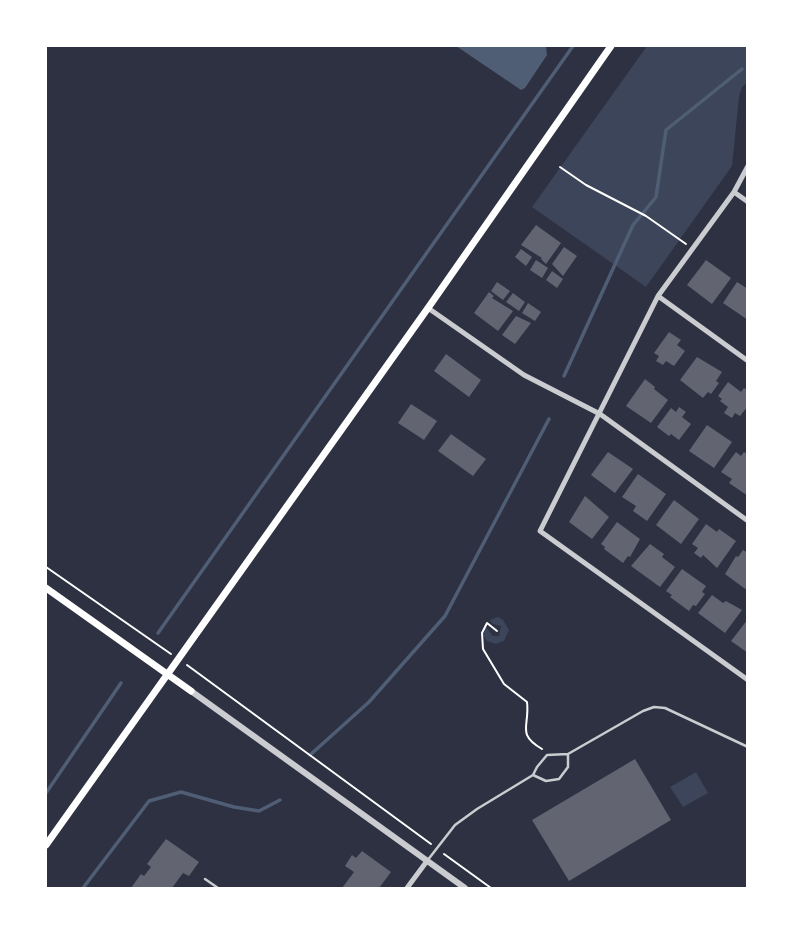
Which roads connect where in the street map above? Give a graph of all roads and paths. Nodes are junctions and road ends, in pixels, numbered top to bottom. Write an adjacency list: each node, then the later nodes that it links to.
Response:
1 (611, 46): 8 (main road)
2 (747, 166): 4 (street)
3 (560, 167): 6 (path)
4 (734, 192): 5 (street); 6 (street)
5 (747, 202)
6 (693, 248): 7 (street)
7 (657, 296): 9 (street); 10 (street)
8 (428, 308): 10 (street); 17 (main road)
9 (747, 361)
10 (600, 414): 11 (street); 18 (street)
11 (747, 521)
12 (46, 567): 15 (path)
13 (46, 588): 17 (main road)
14 (497, 631): 22 (path)
15 (159, 646)
16 (197, 672): 25 (path)
17 (167, 674): 19 (main road); 24 (main road)
18 (747, 680)
19 (191, 691): 26 (street)
20 (747, 747): 21 (lane)
21 (568, 754): 22 (lane); 23 (lane)
22 (547, 755): 23 (lane)
23 (533, 775): 25 (lane)
24 (46, 845)
25 (437, 849): 26 (lane); 31 (path)
26 (427, 861): 29 (street); 30 (street)
27 (205, 879): 28 (lane)
28 (218, 888)
29 (407, 888)
30 (465, 888)
31 (491, 888)

